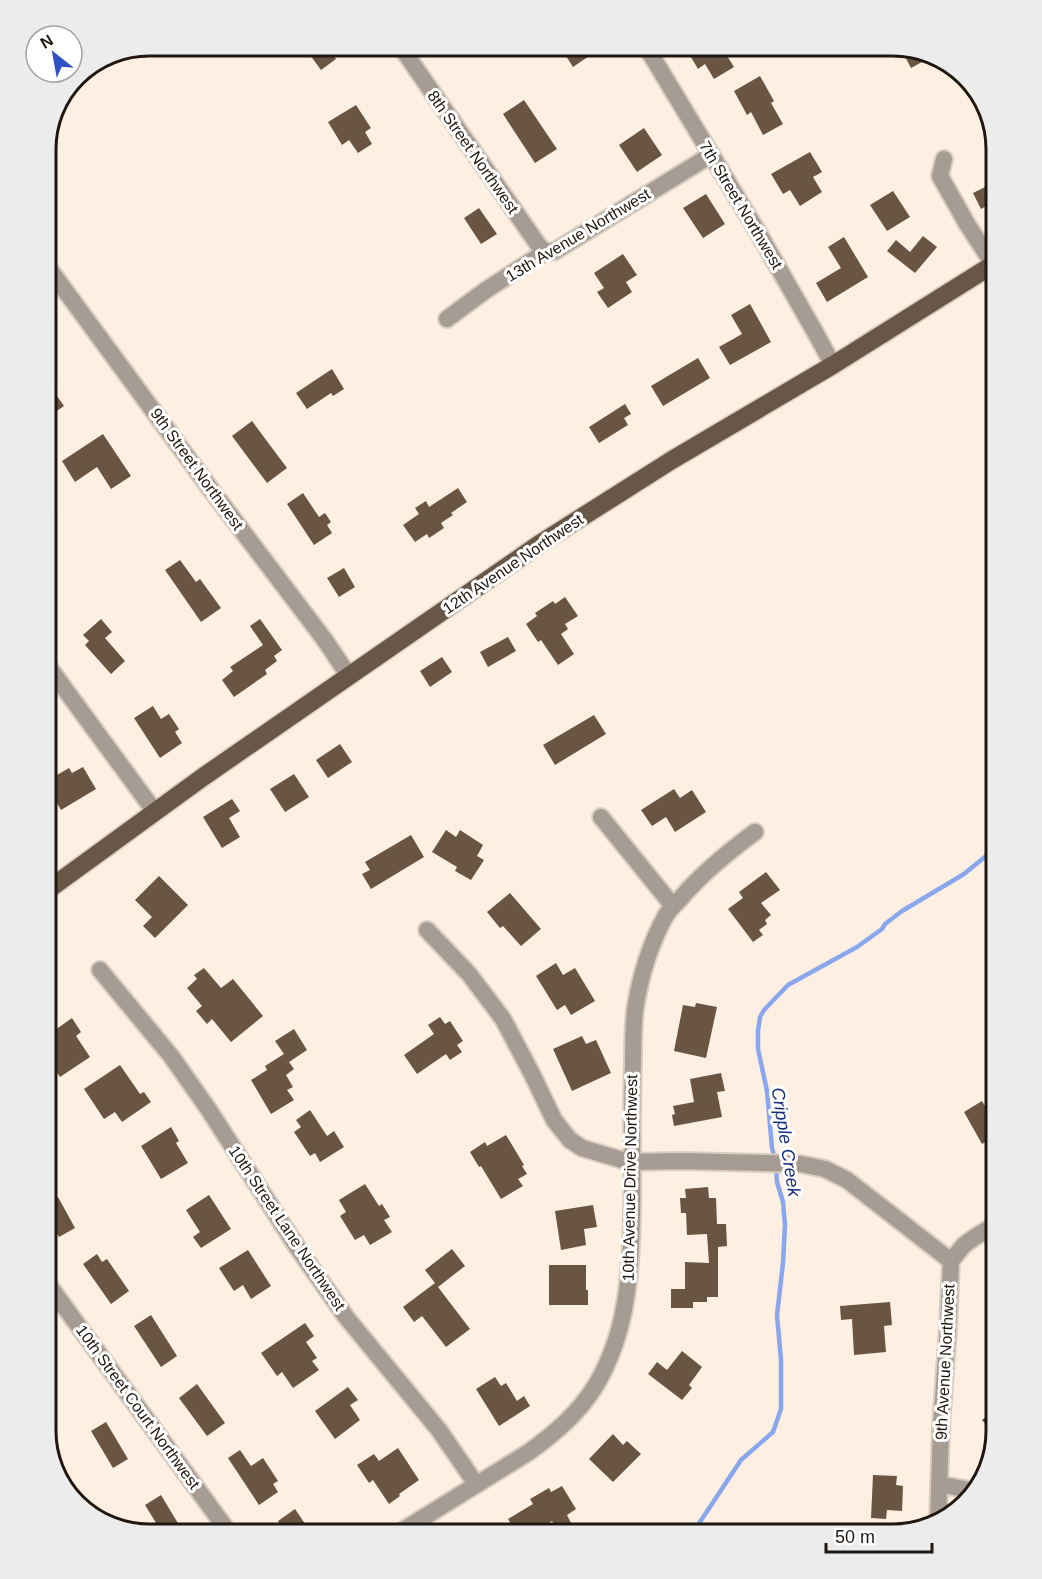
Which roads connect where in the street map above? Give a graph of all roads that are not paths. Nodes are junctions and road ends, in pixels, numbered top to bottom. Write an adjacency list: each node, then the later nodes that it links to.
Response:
1 (407, 56): 6 (street, 8th Street Northwest)
2 (651, 56): 3 (street, 7th Street Northwest)
3 (711, 155): 6 (street, 13th Avenue Northwest); 10 (street, 7th Street Northwest)
4 (944, 159): 5 (street)
5 (986, 250)
6 (545, 252): 9 (street, 13th Avenue Northwest)
7 (986, 269): 10 (main road, 12th Avenue Northwest)
8 (56, 278): 11 (street, 9th Street Northwest)
9 (447, 319)
10 (833, 365): 11 (main road, 12th Avenue Northwest)
11 (349, 676): 13 (main road, 12th Avenue Northwest)
12 (56, 677): 13 (street)
13 (155, 812): 16 (main road, 12th Avenue Northwest)
14 (601, 817): 17 (street)
15 (755, 832): 17 (street, 10th Avenue Drive Northwest)
16 (56, 884)
17 (674, 906): 20 (street, 10th Avenue Drive Northwest)
18 (427, 930): 20 (street)
19 (99, 970): 24 (street, 10th Street Lane Northwest)
20 (633, 1162): 22 (street); 24 (street, 10th Avenue Drive Northwest)
21 (986, 1230): 22 (street, 9th Avenue Northwest)
22 (951, 1260): 25 (street, 9th Avenue Northwest)
23 (56, 1295): 28 (street, 10th Street Court Northwest)
24 (476, 1484): 29 (street, 10th Avenue Drive Northwest)
25 (939, 1484): 26 (street); 27 (street, 9th Avenue Northwest)
26 (965, 1489)
27 (938, 1512)
28 (222, 1523)
29 (414, 1523)

